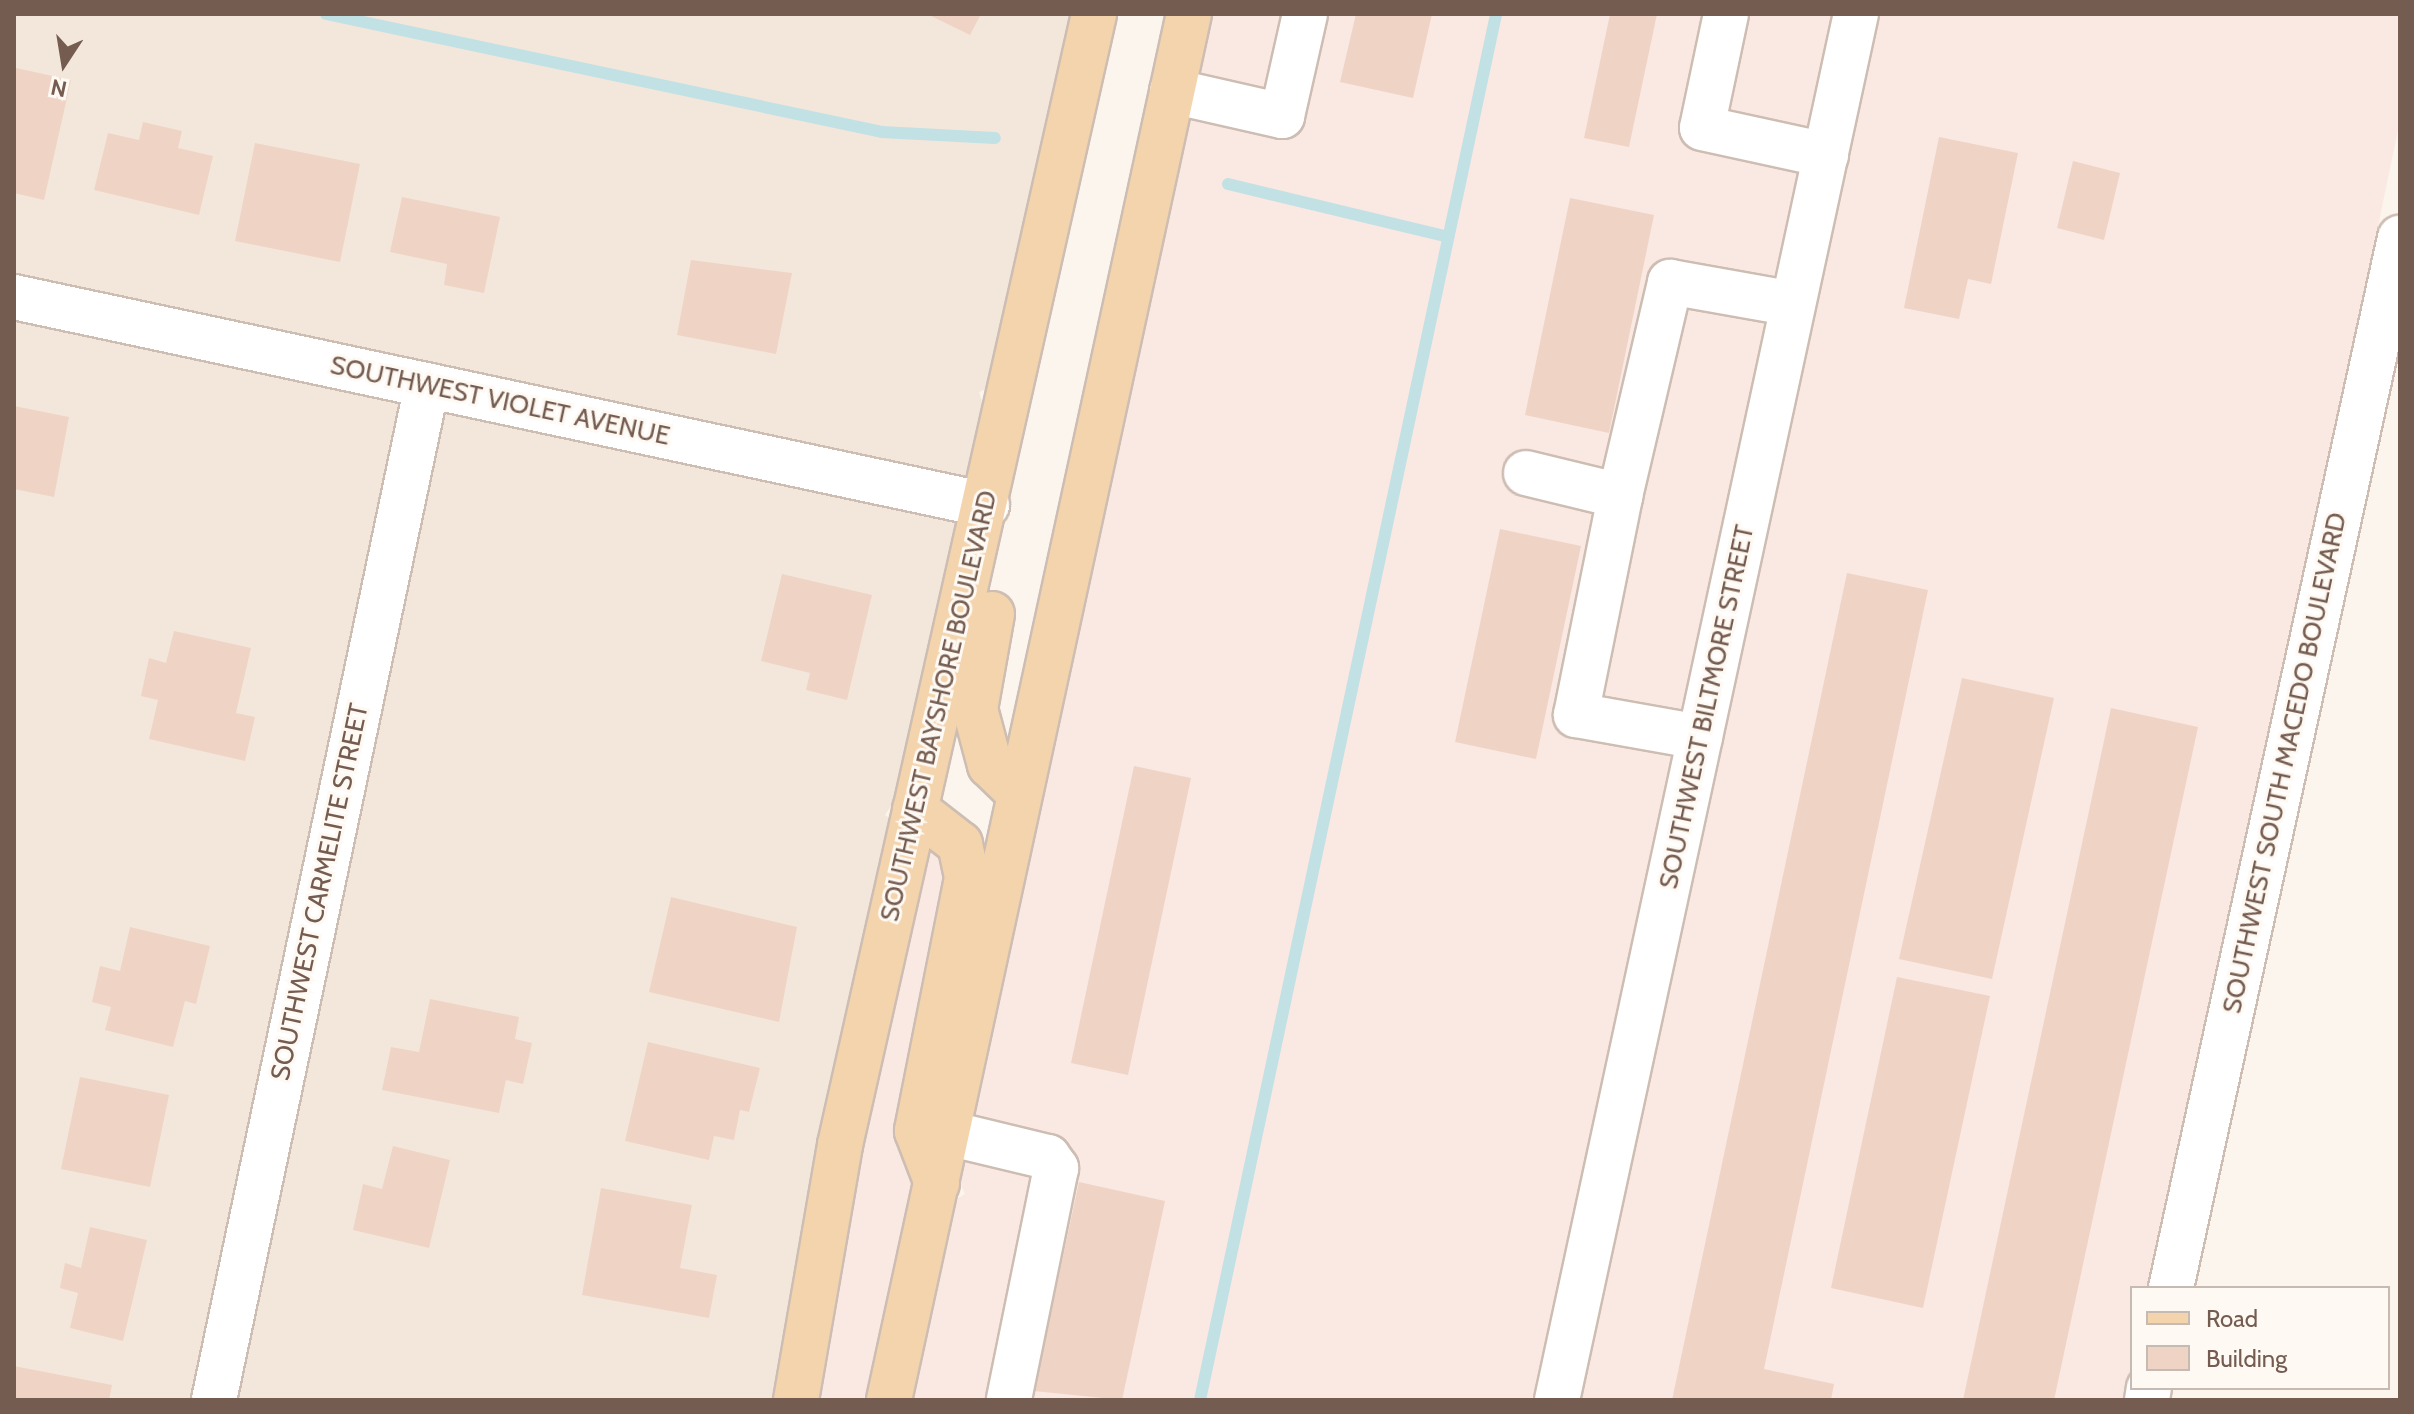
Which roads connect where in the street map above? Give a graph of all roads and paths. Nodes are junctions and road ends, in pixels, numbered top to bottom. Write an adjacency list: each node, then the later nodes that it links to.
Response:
1 (1094, 14): 12 (main road, SOUTHWEST BAYSHORE BOULEVARD)
2 (1189, 14): 6 (main road)
3 (1305, 14): 6 (street)
4 (1726, 14): 7 (street)
5 (1856, 14): 7 (street, SOUTHWEST BILTMORE STREET)
6 (1172, 91): 17 (main road)
7 (1826, 155): 10 (street, SOUTHWEST BILTMORE STREET)
8 (2400, 238): 21 (street, SOUTHWEST SOUTH MACEDO BOULEVARD)
9 (14, 297): 11 (street, SOUTHWEST VIOLET AVENUE)
10 (1793, 304): 14 (street); 16 (street, SOUTHWEST BILTMORE STREET)
11 (427, 385): 15 (street, SOUTHWEST VIOLET AVENUE); 22 (street, SOUTHWEST CARMELITE STREET)
12 (1006, 405): 15 (main road, SOUTHWEST BAYSHORE BOULEVARD); 17 (main road)
13 (1526, 473): 14 (street)
14 (1620, 496): 16 (street)
15 (987, 505): 18 (main road, SOUTHWEST BAYSHORE BOULEVARD)
16 (1700, 737): 26 (street, SOUTHWEST BILTMORE STREET)
17 (1019, 793): 19 (main road)
18 (915, 809): 20 (main road); 23 (main road, SOUTHWEST BAYSHORE BOULEVARD)
19 (948, 1133): 20 (main road); 25 (street)
20 (937, 1183): 24 (main road)
21 (2171, 1286)
22 (214, 1400)
23 (796, 1400)
24 (889, 1400)
25 (1009, 1400)
26 (1557, 1400)

